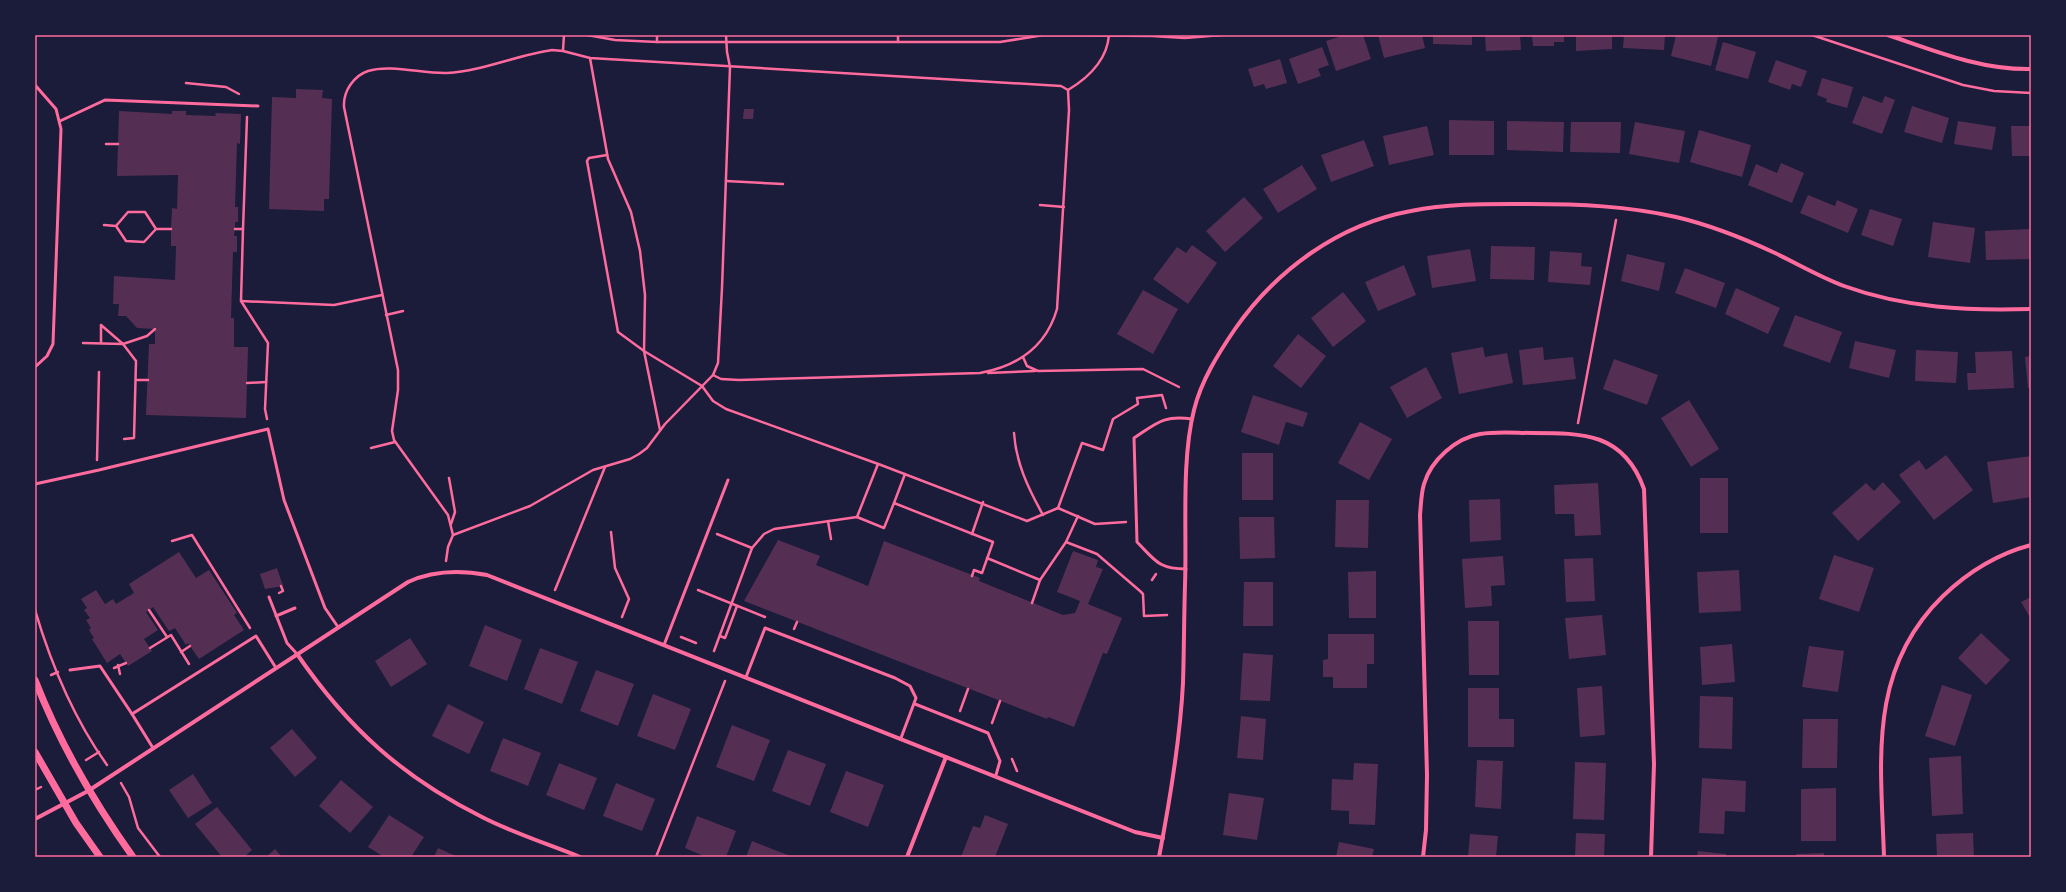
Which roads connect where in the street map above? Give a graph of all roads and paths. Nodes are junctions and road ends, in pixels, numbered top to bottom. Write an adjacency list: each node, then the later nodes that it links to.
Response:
1 (564, 35): 13 (path)
2 (587, 35): 10 (path)
3 (657, 35): 10 (path)
4 (726, 35): 11 (path)
5 (898, 35): 12 (path)
6 (1109, 35): 7 (path); 12 (path); 19 (path)
7 (1222, 35)
8 (1812, 35): 20 (path)
9 (1888, 35): 16 (street)
10 (657, 42): 11 (path)
11 (726, 42): 12 (path); 15 (path)
12 (898, 42)
13 (563, 51): 14 (path); 38 (path)
14 (590, 58): 15 (path); 26 (path)
15 (730, 67): 19 (path); 27 (path)
16 (2031, 69)
17 (186, 83): 21 (path)
18 (35, 85): 23 (lane)
19 (1068, 90): 30 (path)
20 (2031, 93)
21 (246, 105): 22 (lane); 23 (lane); 37 (path)
22 (258, 106)
23 (60, 122): 49 (lane)
24 (106, 144): 25 (path)
25 (118, 144)
26 (607, 155): 47 (path); 47 (path)
27 (726, 181): 28 (path); 53 (path)
28 (783, 184)
29 (1040, 206): 30 (path)
30 (1064, 207): 48 (path)
31 (1616, 220): 62 (path)
32 (104, 226): 33 (path)
33 (116, 226): 34 (path); 34 (path)
34 (156, 228): 35 (path)
35 (171, 229)
36 (235, 229): 37 (path)
37 (244, 229): 39 (path)
38 (382, 295): 39 (path); 42 (path)
39 (241, 301): 56 (path)
40 (2031, 309): 61 (street)
41 (403, 311): 42 (path)
42 (386, 315): 67 (path)
43 (155, 329): 46 (path)
44 (83, 342): 45 (path)
45 (101, 343): 46 (path); 46 (path)
46 (123, 344): 54 (path)
47 (644, 351): 58 (path); 64 (path)
48 (1023, 357): 50 (path); 52 (path)
49 (35, 367)
50 (1038, 371): 52 (path); 59 (path)
51 (99, 372): 69 (path)
52 (980, 373): 53 (path)
53 (713, 375): 58 (path)
54 (136, 380): 55 (path); 66 (path)
55 (148, 380)
56 (266, 382): 57 (path); 63 (path)
57 (247, 383)
58 (702, 386): 64 (path); 70 (path)
59 (1179, 387)
60 (1164, 400): 78 (path)
61 (1192, 419): 102 (street); 102 (lane)
62 (1578, 423)
63 (268, 429): 79 (lane); 117 (lane)
64 (660, 430): 72 (path)
65 (1014, 433): 85 (path)
66 (124, 439)
67 (395, 442): 68 (path); 90 (path)
68 (371, 448)
69 (96, 461)
70 (878, 464): 73 (path); 87 (path)
71 (895, 464): 73 (path)
72 (605, 466): 93 (path); 105 (path)
73 (892, 469): 74 (path)
74 (905, 474): 81 (path); 82 (path)
75 (448, 478): 90 (path)
76 (728, 480): 121 (lane)
77 (1064, 482): 78 (path)
78 (1068, 483): 84 (path)
79 (35, 484)
80 (960, 491): 81 (path)
81 (958, 495): 83 (path)
82 (894, 503): 87 (path); 92 (path)
83 (983, 503): 85 (path); 92 (path)
84 (1058, 508): 85 (path); 86 (path)
85 (1043, 514)
86 (1078, 516): 89 (path); 97 (path)
87 (857, 517): 88 (path)
88 (828, 522): 94 (path); 99 (path)
89 (1122, 523)
90 (451, 524): 93 (path)
91 (611, 532): 113 (path)
92 (972, 534): 100 (path)
93 (453, 535): 101 (path)
94 (831, 539)
95 (732, 540): 99 (path)
96 (172, 541): 112 (path)
97 (1066, 542): 104 (path); 114 (path)
98 (2031, 545): 165 (street)
99 (752, 548): 119 (path)
100 (987, 558): 103 (path); 104 (path)
101 (446, 559)
102 (1186, 569): 155 (street)
103 (972, 576)
104 (1040, 580): 107 (path)
105 (556, 588)
106 (269, 597): 115 (lane)
107 (1032, 602)
108 (737, 606): 119 (path)
109 (295, 608): 115 (lane)
110 (35, 610): 146 (path)
111 (149, 610): 120 (path)
112 (240, 611)
113 (622, 615)
114 (1166, 615)
115 (276, 616): 126 (lane)
116 (797, 622): 118 (path)
117 (338, 627): 121 (street); 126 (street)
118 (794, 628)
119 (720, 636): 124 (path)
120 (167, 637): 123 (path); 125 (path)
121 (664, 645): 133 (street)
122 (190, 646): 125 (path)
123 (150, 648)
124 (714, 651)
125 (181, 652): 129 (path)
126 (297, 654): 130 (street); 159 (street)
127 (126, 663): 128 (path)
128 (118, 665): 132 (path); 135 (path)
129 (190, 666)
130 (276, 668): 141 (lane); 144 (street)
131 (70, 670): 141 (lane)
132 (111, 670)
133 (746, 677): 139 (lane); 143 (street)
134 (35, 680): 152 (street)
135 (121, 680)
136 (725, 680): 160 (path)
137 (968, 689): 140 (path)
138 (1000, 701): 142 (path)
139 (915, 704): 143 (lane); 150 (lane)
140 (960, 710)
141 (132, 714): 144 (lane)
142 (992, 723)
143 (901, 738): 147 (street)
144 (153, 748): 152 (street)
145 (35, 752): 153 (street)
146 (99, 752): 148 (path); 149 (path)
147 (946, 757): 150 (street); 161 (street)
148 (85, 761)
149 (106, 763)
150 (996, 775): 155 (street)
151 (120, 783): 158 (path)
152 (88, 790): 153 (street); 157 (street)
153 (65, 804): 154 (street); 156 (street)
154 (35, 819)
155 (1163, 838): 162 (street)
156 (100, 857)
157 (133, 857)
158 (160, 857)
159 (580, 857)
160 (656, 857)
161 (907, 857)
162 (1159, 857)
163 (1423, 857): 164 (street)
164 (1651, 857)
165 (1884, 857)

